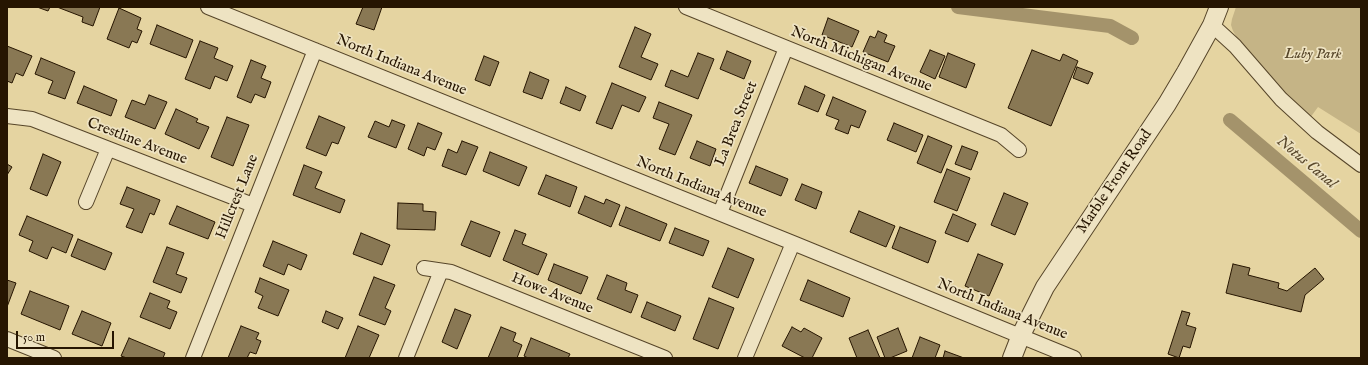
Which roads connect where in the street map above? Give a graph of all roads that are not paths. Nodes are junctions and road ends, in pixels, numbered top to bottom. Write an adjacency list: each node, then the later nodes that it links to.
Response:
1 (208, 7): 6 (street, North Indiana Avenue)
2 (686, 7): 5 (street, North Michigan Avenue)
3 (1219, 7): 4 (street, Marble Front Road)
4 (1212, 25): 10 (street); 17 (street, Marble Front Road)
5 (786, 48): 9 (street, North Michigan Avenue); 13 (street, La Brea Street)
6 (315, 50): 12 (street, Hillcrest Lane); 13 (street, North Indiana Avenue)
7 (7, 116): 8 (street, Crestline Avenue)
8 (108, 150): 11 (street); 12 (street, Crestline Avenue)
9 (1019, 150)
10 (1361, 165)
11 (86, 202)
12 (253, 206): 21 (street, Hillcrest Lane)
13 (720, 214): 14 (street, North Indiana Avenue)
14 (793, 243): 17 (street, North Indiana Avenue); 24 (street)
15 (424, 268): 16 (street, Howe Avenue)
16 (441, 271): 22 (street); 23 (street, Howe Avenue)
17 (1021, 336): 25 (street, Marble Front Road); 26 (street, North Indiana Avenue)
18 (7, 339): 19 (street)
19 (32, 354): 20 (street)
20 (54, 358)
21 (193, 358)
22 (406, 358)
23 (665, 358)
24 (745, 358)
25 (1012, 358)
26 (1074, 358)

